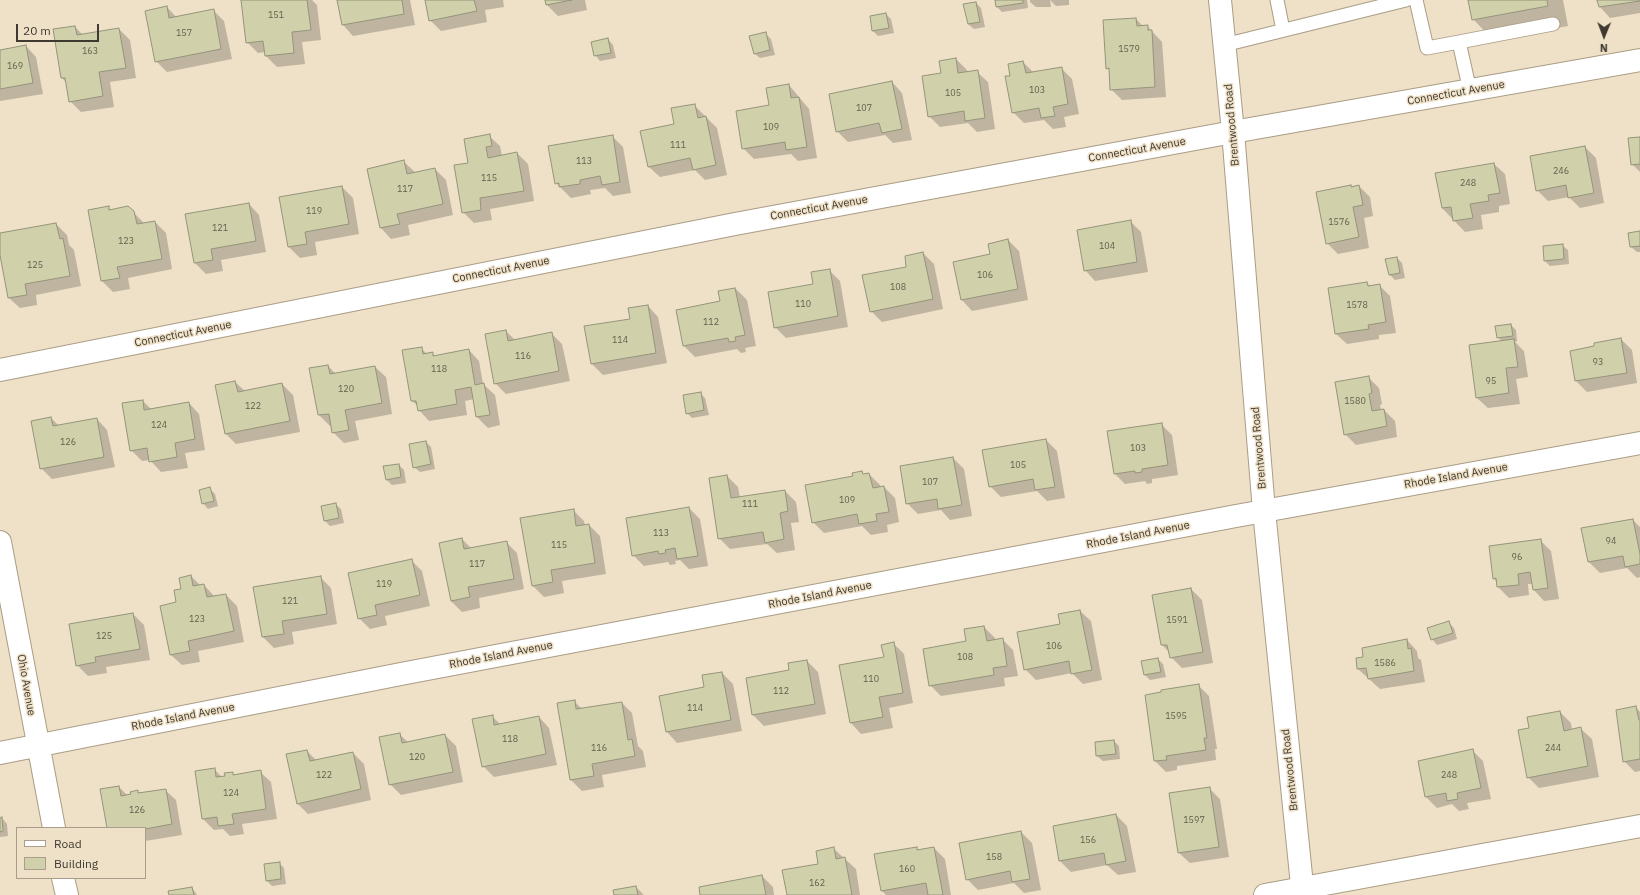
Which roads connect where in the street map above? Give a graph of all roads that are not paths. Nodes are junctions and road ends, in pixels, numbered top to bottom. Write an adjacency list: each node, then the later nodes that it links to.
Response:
1 (1220, 0): 8 (street, Brentwood Road)
2 (1277, 0): 6 (lane)
3 (1406, 0): 6 (lane)
4 (1416, 0): 7 (lane)
5 (1553, 24): 7 (lane)
6 (1283, 30): 8 (lane)
7 (1460, 42): 10 (lane)
8 (1224, 45): 11 (street, Brentwood Road)
9 (1640, 60): 10 (street, Connecticut Avenue)
10 (1470, 91): 11 (street, Connecticut Avenue)
11 (1233, 132): 12 (street, Connecticut Avenue); 14 (street, Brentwood Road)
12 (0, 370)
13 (1640, 443): 14 (street, Rhode Island Avenue)
14 (1264, 511): 16 (street, Rhode Island Avenue); 21 (street, Brentwood Road)
15 (0, 542): 16 (street, Ohio Avenue)
16 (37, 746): 17 (street, Rhode Island Avenue); 19 (street, Ohio Avenue)
17 (0, 752)
18 (1640, 826): 21 (street)
19 (54, 827)
20 (63, 879): 22 (street)
21 (1302, 892): 23 (street)
22 (67, 895)
23 (1265, 895)

